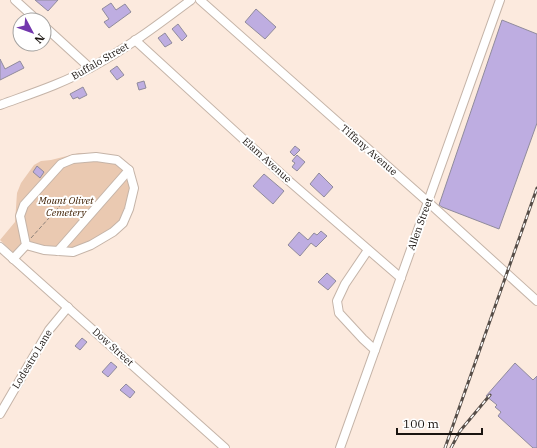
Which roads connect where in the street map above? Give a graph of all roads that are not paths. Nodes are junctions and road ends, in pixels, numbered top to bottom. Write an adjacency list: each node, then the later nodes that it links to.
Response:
1 (15, 0): 5 (street)
2 (191, 0): 7 (street, Buffalo Street)
3 (200, 0): 11 (street, Tiffany Avenue)
4 (500, 0): 11 (street, Allen Street)
5 (28, 12)
6 (52, 33): 8 (street)
7 (135, 40): 8 (street, Buffalo Street); 14 (street, Elam Avenue)
8 (90, 68): 9 (street, Buffalo Street)
9 (0, 105)
10 (129, 170): 12 (street); 15 (street); 15 (street)
11 (428, 202): 17 (street, Allen Street); 18 (street, Tiffany Avenue)
12 (26, 245): 15 (street); 16 (street)
13 (0, 247): 16 (street, Dow Street)
14 (368, 250): 17 (street, Elam Avenue); 20 (street)
15 (58, 251)
16 (13, 259): 19 (street, Dow Street)
17 (401, 278): 20 (street, Allen Street)
18 (537, 301)
19 (68, 307): 21 (street, Lodestro Lane); 22 (street, Dow Street)
20 (375, 350): 23 (street, Allen Street)
21 (0, 414)
22 (225, 448)
23 (340, 448)

